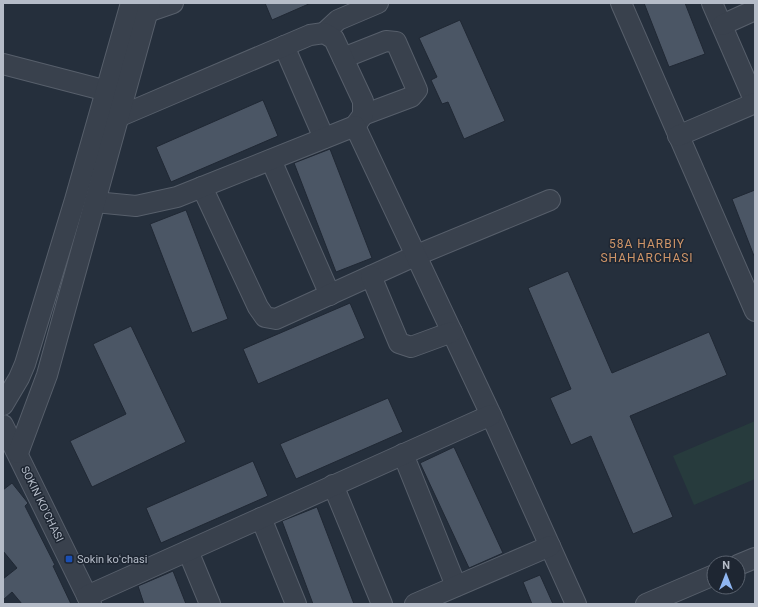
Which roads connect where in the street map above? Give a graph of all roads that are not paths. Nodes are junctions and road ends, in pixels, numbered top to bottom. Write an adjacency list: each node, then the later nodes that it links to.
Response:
1 (173, 3): 5 (street)
2 (378, 3): 8 (street)
3 (621, 3): 16 (street)
4 (712, 3): 7 (street)
5 (143, 6): 12 (street); 14 (street)
6 (755, 10): 7 (street)
7 (722, 25): 13 (street)
8 (324, 33): 9 (street); 10 (street)
9 (284, 46): 14 (street); 17 (street)
10 (343, 58): 15 (street); 15 (street)
11 (3, 64): 12 (street)
12 (106, 91): 27 (street)
13 (755, 102): 16 (street)
14 (118, 117): 21 (street)
15 (359, 120): 17 (street); 22 (street)
16 (678, 136): 25 (street)
17 (324, 138): 18 (street)
18 (271, 160): 19 (street); 24 (street)
19 (202, 187): 21 (street); 24 (street)
20 (550, 200): 22 (street)
21 (95, 202): 29 (street)
22 (416, 256): 23 (street); 26 (street)
23 (371, 276): 24 (street); 26 (street)
24 (330, 295)
25 (755, 311)
26 (452, 332): 28 (street)
27 (3, 405)
28 (491, 415): 30 (street); 33 (street)
29 (8, 439): 37 (street, SOKIN KO'CHASI)
30 (403, 454): 31 (street); 36 (street)
31 (333, 485): 32 (street); 40 (street)
32 (261, 518): 34 (street); 39 (street)
33 (550, 546): 36 (street); 42 (street)
34 (188, 551): 37 (street); 38 (street)
35 (706, 578): 43 (street)
36 (456, 586): 41 (street)
37 (89, 600)
38 (210, 604)
39 (296, 604)
40 (382, 604)
41 (415, 604)
42 (576, 604)
43 (646, 604)

